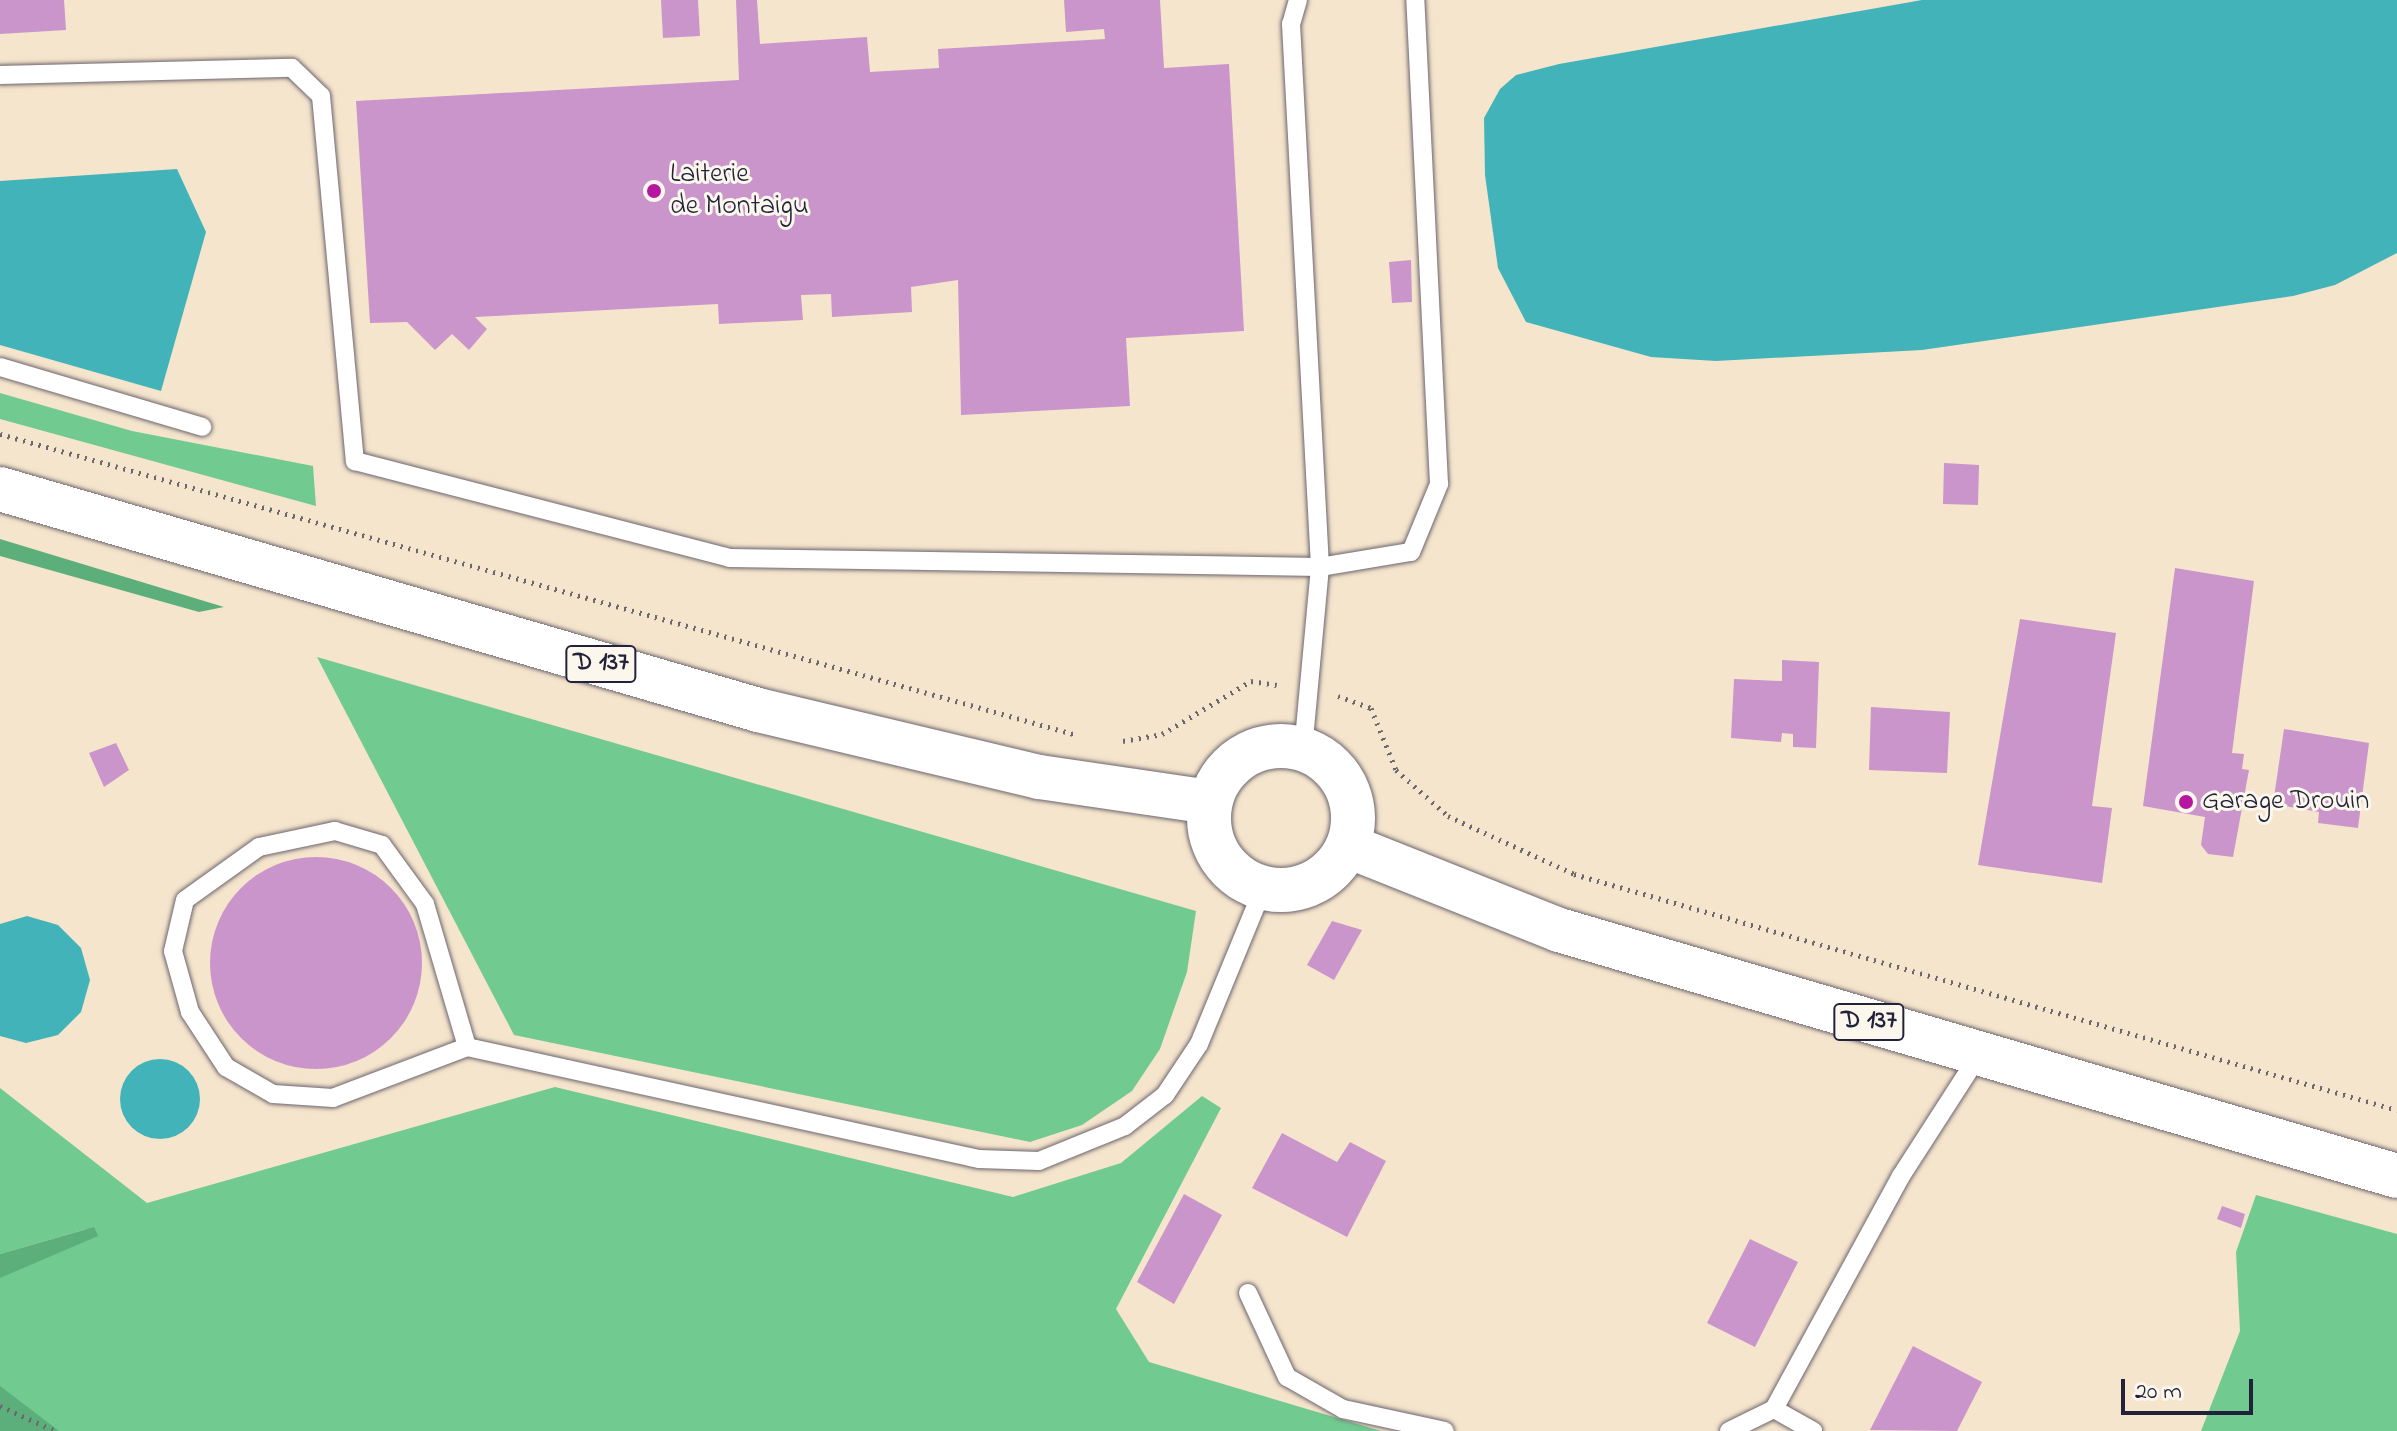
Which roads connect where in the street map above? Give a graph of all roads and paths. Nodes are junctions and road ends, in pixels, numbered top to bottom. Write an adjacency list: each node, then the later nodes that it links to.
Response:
1 (1298, 0): 7 (lane)
2 (1415, 0): 7 (lane)
3 (0, 75): 7 (lane)
4 (0, 367): 5 (lane)
5 (202, 427)
6 (0, 489): 9 (main road, D 137)
7 (1320, 567): 8 (lane)
8 (1303, 749): 9 (main road); 10 (main road)
9 (1210, 802): 11 (main road)
10 (1348, 846): 11 (main road); 13 (main road, D 137)
11 (1263, 889): 12 (lane)
12 (467, 1047): 12 (lane)
13 (1979, 1055): 14 (main road, D 137); 17 (lane)
14 (2397, 1176)
15 (1248, 1293): 19 (lane)
16 (0, 1406): 18 (path)
17 (1774, 1409): 20 (lane); 21 (lane)
18 (56, 1431)
19 (1445, 1431)
20 (1729, 1431)
21 (1813, 1431)

